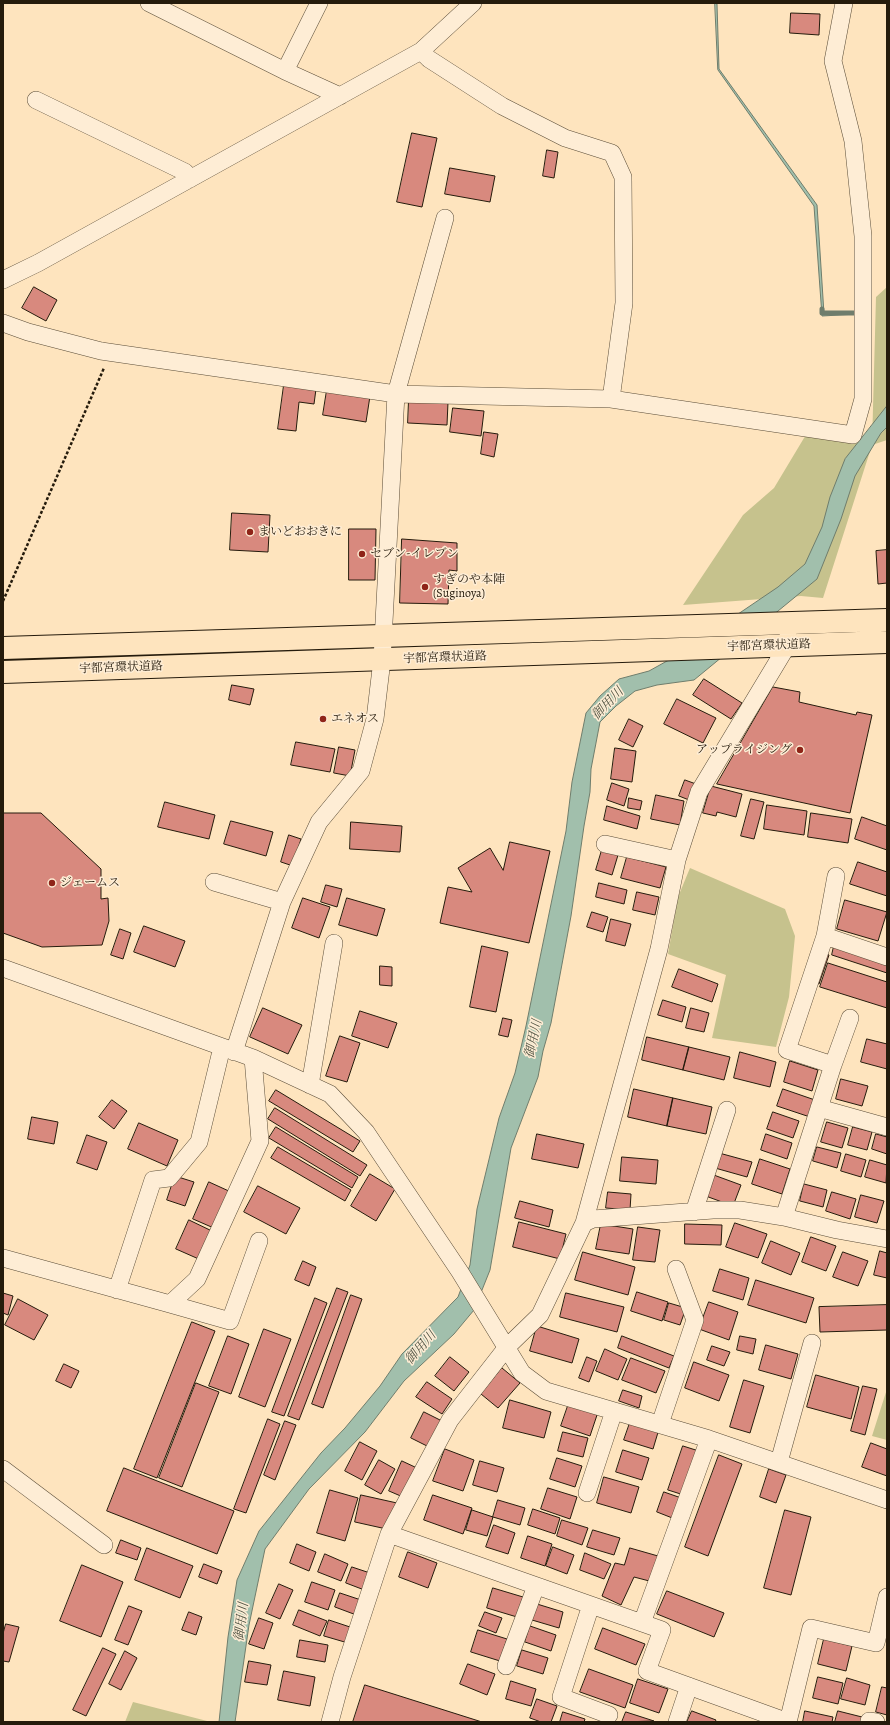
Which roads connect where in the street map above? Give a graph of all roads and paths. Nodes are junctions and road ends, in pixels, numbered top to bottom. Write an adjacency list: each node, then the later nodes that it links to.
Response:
1 (149, 3): 6 (street)
2 (319, 3): 6 (street)
3 (473, 3): 5 (street)
4 (844, 3): 15 (street)
5 (421, 51): 7 (street); 15 (street)
6 (286, 71): 7 (street)
7 (340, 96): 9 (street)
8 (36, 100): 9 (street)
9 (190, 179): 11 (street)
10 (445, 218): 14 (street)
11 (3, 280)
12 (3, 323): 13 (street)
13 (111, 353): 14 (street); 16 (path)
14 (396, 394): 15 (street); 19 (street)
15 (610, 399)
16 (3, 601)
17 (887, 620): 18 (highway, 宇都宮環状道路)
18 (790, 624): 19 (highway, 宇都宮環状道路); 21 (street)
19 (384, 636): 22 (highway, 宇都宮環状道路); 23 (street)
20 (887, 642): 21 (highway, 宇都宮環状道路)
21 (787, 646): 23 (highway, 宇都宮環状道路); 26 (street)
22 (3, 648)
23 (382, 660): 24 (highway, 宇都宮環状道路); 29 (street)
24 (3, 672)
25 (605, 844): 26 (street)
26 (677, 860): 44 (street)
27 (836, 876): 30 (street)
28 (214, 882): 29 (street)
29 (282, 902): 35 (street)
30 (825, 936): 32 (street); 37 (street)
31 (334, 943): 38 (street)
32 (887, 957)
33 (3, 968): 35 (street)
34 (850, 1018): 37 (street)
35 (228, 1049): 36 (street); 49 (street)
36 (253, 1058): 38 (street); 50 (street)
37 (833, 1064): 39 (street)
38 (310, 1085): 52 (street)
39 (819, 1108): 41 (street); 43 (street)
40 (727, 1110): 42 (street)
41 (887, 1127)
42 (694, 1212): 43 (street); 44 (street)
43 (784, 1217): 45 (street)
44 (584, 1224): 52 (street)
45 (887, 1237)
46 (259, 1241): 50 (street)
47 (3, 1258): 49 (street)
48 (676, 1269): 54 (street)
49 (117, 1290): 50 (street)
50 (170, 1304)
51 (812, 1343): 56 (street)
52 (507, 1347): 53 (street); 60 (street)
53 (614, 1411): 54 (street); 58 (street)
54 (660, 1424): 55 (street)
55 (709, 1439): 56 (street); 65 (street)
56 (779, 1462): 59 (street)
57 (3, 1469): 61 (street)
58 (587, 1493)
59 (887, 1500)
60 (389, 1534): 62 (street); 69 (street)
61 (104, 1545)
62 (536, 1586): 64 (street); 66 (street)
63 (887, 1597): 67 (street)
64 (591, 1605): 65 (street); 68 (street)
65 (642, 1623): 67 (street)
66 (506, 1666)
67 (689, 1686): 70 (street)
68 (609, 1715)
69 (330, 1722)
70 (677, 1722)
71 (869, 1722): 72 (street)
72 (876, 1722)

